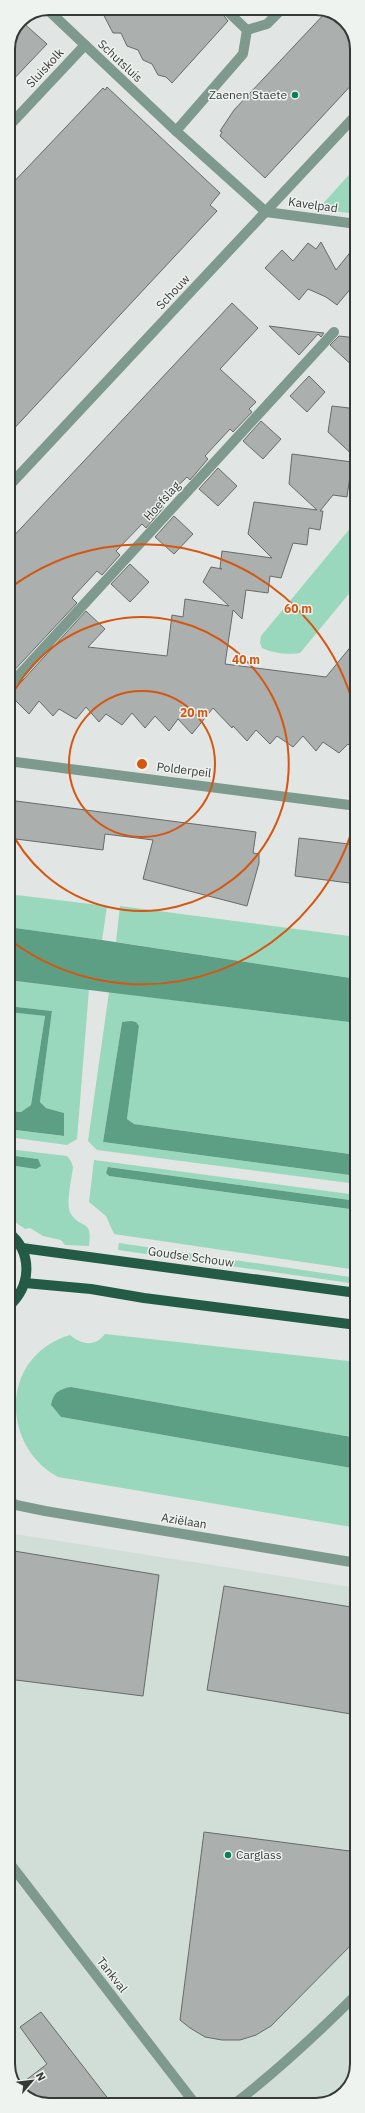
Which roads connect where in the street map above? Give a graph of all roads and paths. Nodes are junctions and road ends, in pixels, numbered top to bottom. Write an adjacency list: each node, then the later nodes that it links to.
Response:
1 (53, 15): 5 (street, Schutsluis)
2 (231, 15): 4 (street)
3 (276, 15): 4 (street)
4 (247, 30): 8 (street)
5 (85, 45): 6 (street, Sluiskolk); 8 (street, Schutsluis)
6 (15, 120)
7 (350, 122): 9 (street, Schouw)
8 (176, 131): 9 (street, Schutsluis)
9 (266, 212): 10 (street, Kavelpad); 12 (street, Schouw)
10 (350, 223)
11 (334, 332): 13 (street, Hoefslag)
12 (15, 480)
13 (15, 678)
14 (15, 762): 15 (street, Polderpeil)
15 (350, 805)
16 (15, 1240): 17 (main road)
17 (22, 1248): 18 (main road); 19 (main road, Goudse Schouw)
18 (25, 1283): 20 (main road); 21 (main road)
19 (350, 1293)
20 (15, 1300)
21 (350, 1324)
22 (15, 1504): 23 (street, Aziëlaan)
23 (350, 1562)
24 (15, 1870): 26 (street, Tankval)
25 (350, 2001): 27 (street)
26 (191, 2098)
27 (242, 2098)

